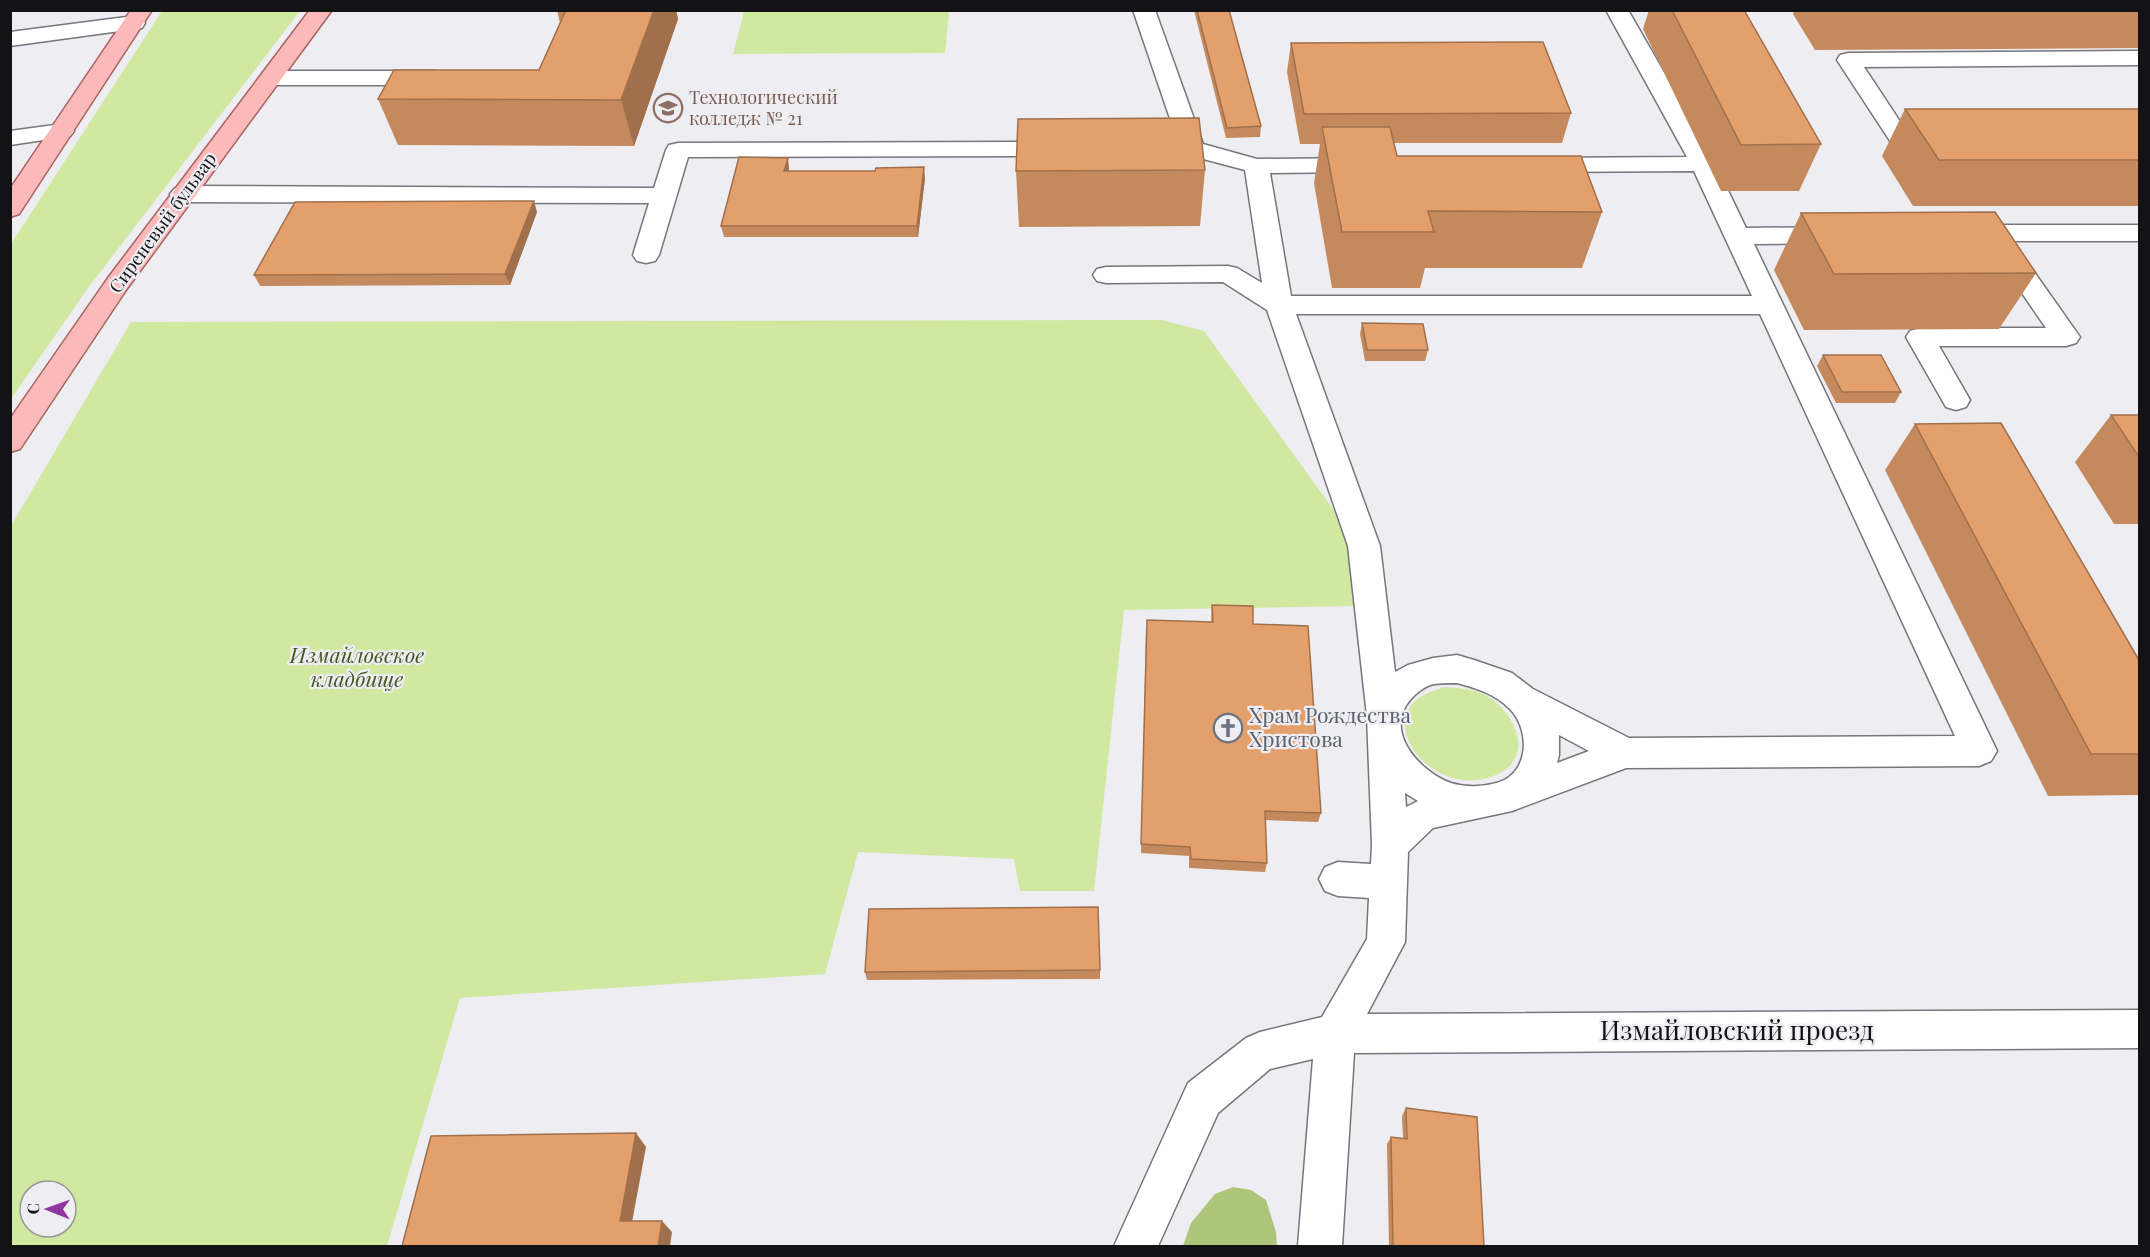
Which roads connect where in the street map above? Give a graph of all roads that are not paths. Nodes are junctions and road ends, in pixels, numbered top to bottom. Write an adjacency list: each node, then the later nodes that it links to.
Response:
1 (322, 10): 7 (main road, Сиреневый бульвар)
2 (1144, 10): 12 (street)
3 (1617, 10): 15 (street)
4 (138, 17): 5 (street); 9 (main road)
5 (10, 39)
6 (2139, 58): 11 (street)
7 (271, 78): 8 (street); 19 (main road, Сиреневый бульвар)
8 (450, 78)
9 (62, 131): 10 (street); 21 (main road)
10 (10, 138)
11 (1960, 139)
12 (1193, 148): 14 (street); 18 (street)
13 (1089, 149): 20 (street)
14 (1135, 149)
15 (1703, 164): 17 (street); 24 (street)
16 (1386, 165): 18 (street)
17 (1515, 165)
18 (1257, 166): 27 (street)
19 (183, 194): 20 (street); 30 (main road, Сиреневый бульвар)
20 (664, 196): 25 (street)
21 (10, 209)
22 (2139, 233): 29 (street)
23 (1855, 235): 24 (street)
24 (1737, 236): 28 (street)
25 (646, 255)
26 (1106, 275): 27 (street)
27 (1279, 305): 28 (street); 31 (street)
28 (1769, 305): 35 (street)
29 (1956, 400)
30 (10, 442)
31 (1377, 645): 32 (street); 34 (street)
32 (1457, 669): 33 (street); 34 (street)
33 (1522, 699): 35 (street); 36 (street)
34 (1383, 723): 37 (street); 38 (street)
35 (1625, 753): 36 (street)
36 (1512, 795): 37 (street)
37 (1476, 802): 38 (street)
38 (1389, 863): 39 (street); 41 (street)
39 (1338, 879)
40 (2139, 1029): 41 (street, Измайловский проезд)
41 (1335, 1034): 42 (street, Измайловский проезд); 43 (street)
42 (1136, 1246)
43 (1320, 1246)

